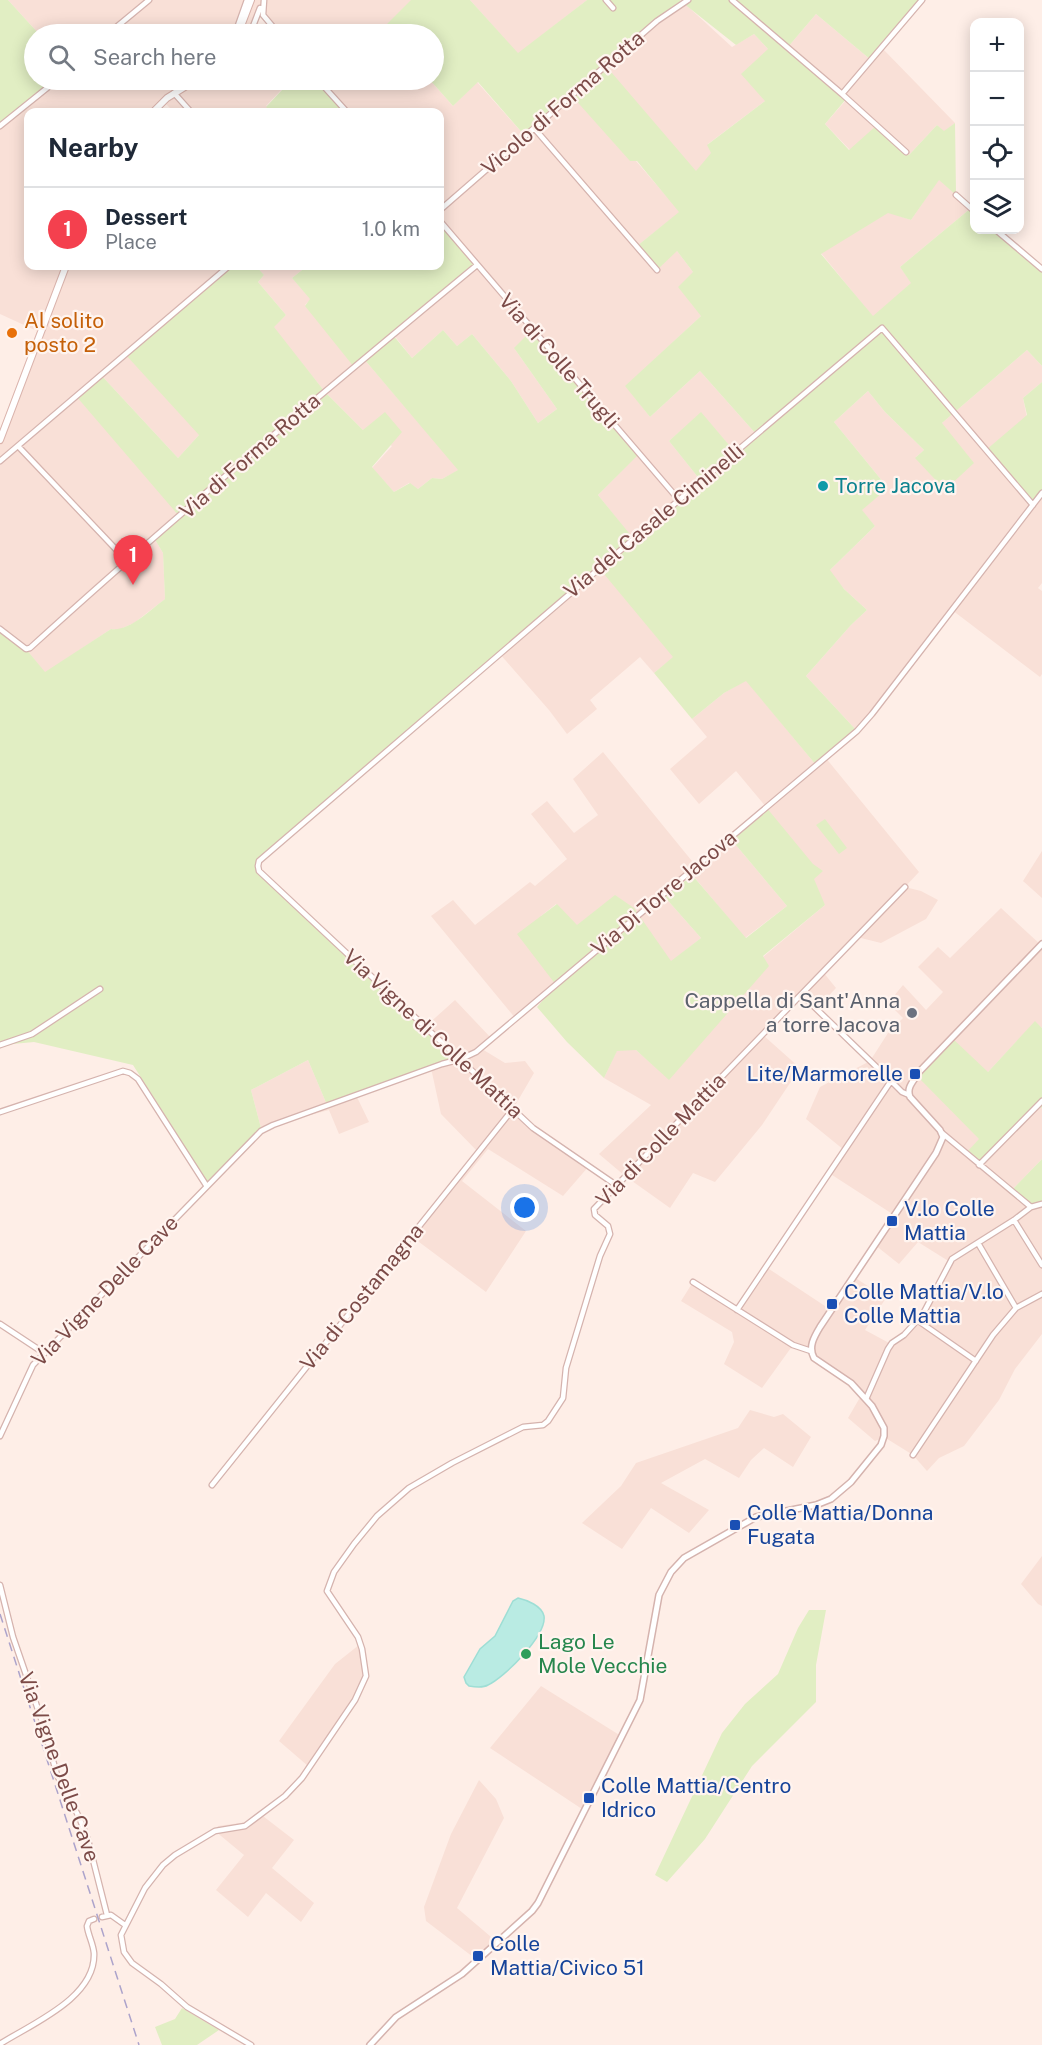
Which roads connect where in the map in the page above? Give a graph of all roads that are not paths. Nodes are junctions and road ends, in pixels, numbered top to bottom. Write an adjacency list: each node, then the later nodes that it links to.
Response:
1 (149, 0): 9 (street)
2 (249, 0): 10 (main road)
3 (264, 0): 11 (street); 12 (street)
4 (606, 0): 8 (street)
5 (688, 0): 22 (street, Vicolo di Forma Rotta)
6 (732, 0): 17 (street)
7 (922, 0): 17 (street)
8 (613, 8)
9 (120, 24)
10 (240, 24)
11 (254, 24)
12 (271, 24)
13 (45, 90): 21 (street)
14 (179, 90): 16 (main road)
15 (327, 90): 20 (street)
16 (174, 93): 18 (main road); 19 (street)
17 (842, 94): 23 (street)
18 (157, 108)
19 (187, 108)
20 (342, 108)
21 (0, 126)
22 (534, 128): 25 (street, Vicolo di Forma Rotta); 33 (street)
23 (906, 152)
24 (956, 195): 26 (street)
25 (444, 207)
26 (970, 207)
27 (444, 226): 29 (street, Via di Colle Trugli)
28 (1001, 234): 30 (street)
29 (477, 265): 38 (street, Via di Colle Trugli); 40 (street, Via di Forma Rotta)
30 (1042, 269)
31 (64, 270): 34 (main road)
32 (224, 270): 35 (street)
33 (657, 270)
34 (0, 440)
35 (18, 446): 36 (street); 40 (street)
36 (0, 461)
37 (1042, 493): 39 (street, Via Di Torre Jacova)
38 (679, 500): 39 (street, Via del Casale Ciminelli); 42 (street, Via del Casale Ciminelli)
39 (1032, 505): 48 (street, Via Di Torre Jacova)
40 (128, 561): 41 (street, Via di Forma Rotta)
41 (0, 629)
42 (260, 871): 48 (street, Via Vigne di Colle Mattia)
43 (905, 887): 46 (street, Via di Colle Mattia)
44 (1042, 946): 50 (street)
45 (100, 989): 47 (street)
46 (802, 995): 49 (street); 57 (street, Via di Colle Mattia)
47 (0, 1045)
48 (461, 1059): 52 (street, Via Vigne di Colle Mattia); 56 (street, Via Di Torre Jacova)
49 (891, 1081): 50 (street); 66 (street)
50 (909, 1095): 54 (street)
51 (1042, 1101): 55 (street)
52 (513, 1109): 57 (street, Via Vigne di Colle Mattia); 75 (street, Via di Costamagna)
53 (0, 1112): 56 (street)
54 (942, 1133): 55 (street); 69 (street)
55 (979, 1165): 59 (street)
56 (206, 1185): 70 (street, Via Vigne Delle Cave)
57 (616, 1185): 78 (street, Via di Colle Mattia)
58 (1042, 1204): 59 (street)
59 (1031, 1207): 60 (street)
60 (1014, 1220): 61 (street); 62 (street)
61 (978, 1243): 65 (street); 67 (street)
62 (1042, 1265)
63 (693, 1282): 66 (street)
64 (1042, 1294): 65 (street)
65 (1016, 1308): 71 (street)
66 (737, 1310): 69 (street)
67 (917, 1320): 71 (street); 72 (street)
68 (0, 1324): 70 (street)
69 (811, 1351): 72 (street)
70 (44, 1353): 73 (street, Via Vigne Delle Cave)
71 (976, 1361): 74 (street)
72 (867, 1399): 81 (street)
73 (0, 1436)
74 (913, 1455)
75 (212, 1485)
76 (0, 1585): 78 (street, Via Vigne Delle Cave)
77 (94, 1919): 79 (street)
78 (125, 1925): 80 (street)
79 (0, 2044)
80 (251, 2045)
81 (370, 2045)

